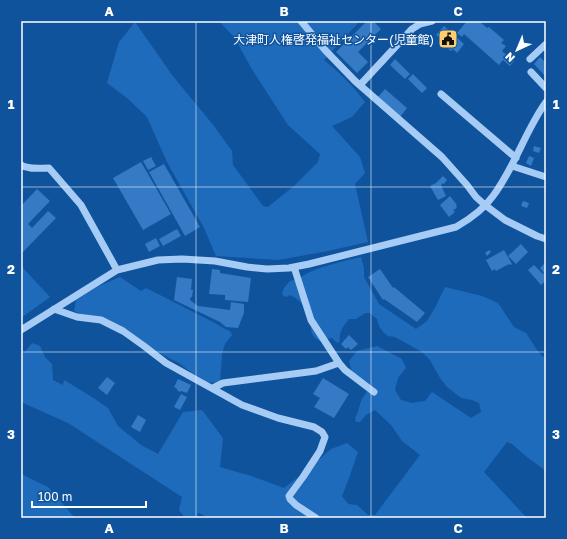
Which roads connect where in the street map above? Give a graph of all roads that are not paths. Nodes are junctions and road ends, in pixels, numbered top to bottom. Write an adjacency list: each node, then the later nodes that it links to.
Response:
1 (301, 21): 6 (street)
2 (432, 21): 6 (street)
3 (546, 44): 4 (street)
4 (530, 59)
5 (531, 72): 7 (street)
6 (360, 85): 14 (street)
7 (546, 88)
8 (441, 94): 10 (street)
9 (546, 102): 10 (street)
10 (516, 158): 12 (street)
11 (21, 165): 17 (street)
12 (512, 166): 13 (street); 14 (street)
13 (546, 177)
14 (485, 205): 15 (street); 16 (street)
15 (546, 239)
16 (294, 267): 17 (street); 20 (street)
17 (117, 270): 18 (street)
18 (54, 309): 19 (street); 21 (street)
19 (21, 330)
20 (339, 363): 21 (street); 22 (street)
21 (213, 388): 23 (street)
22 (374, 392)
23 (316, 518)

